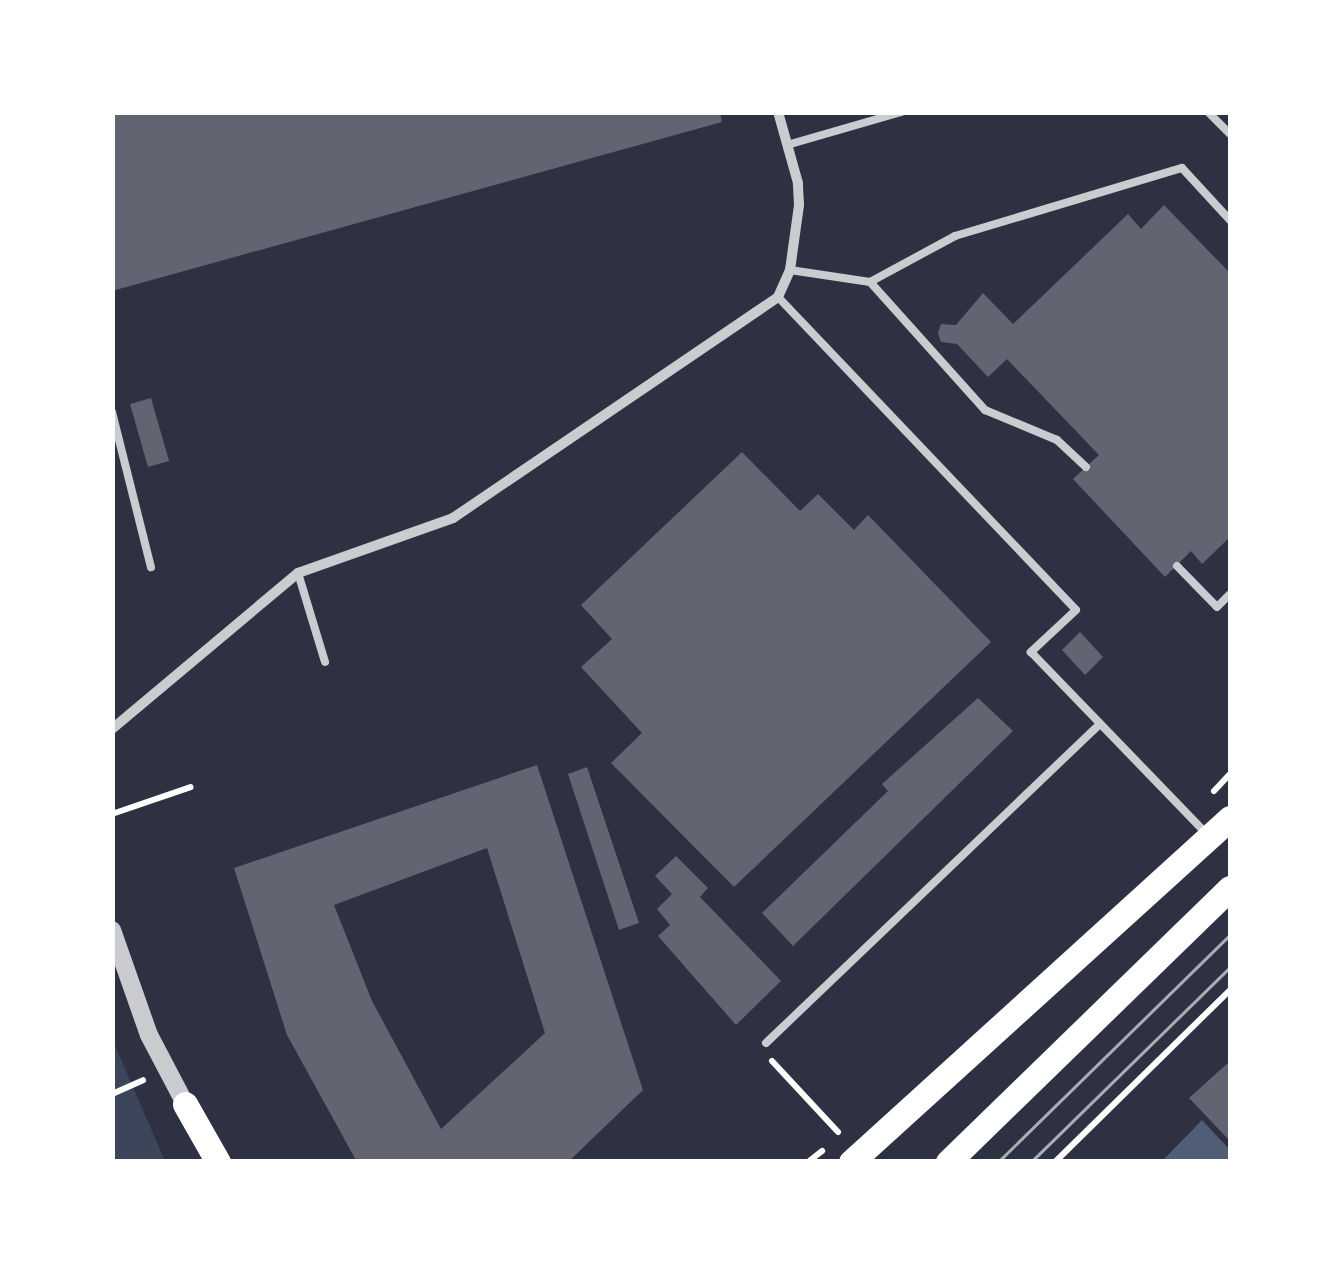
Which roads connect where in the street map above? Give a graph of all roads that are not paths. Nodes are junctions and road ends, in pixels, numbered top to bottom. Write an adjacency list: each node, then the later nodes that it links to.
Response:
1 (778, 112): 5 (street)
2 (901, 112): 5 (lane)
3 (1215, 114): 4 (lane)
4 (1230, 134)
5 (787, 144): 7 (street)
6 (1230, 220): 8 (lane)
7 (790, 270): 8 (lane); 9 (street)
8 (870, 282): 11 (lane)
9 (778, 298): 14 (street); 17 (lane)
10 (112, 412): 12 (lane)
11 (1086, 467)
12 (151, 566)
13 (1177, 566): 15 (lane)
14 (298, 573): 16 (lane); 18 (street)
15 (1230, 594)
16 (326, 662)
17 (1100, 724): 20 (lane); 23 (lane)
18 (112, 730)
19 (1230, 818): 20 (main road)
20 (1210, 838): 25 (main road)
21 (1230, 888): 28 (main road)
22 (112, 930): 24 (street)
23 (766, 1043)
24 (186, 1104): 26 (main road); 27 (street)
25 (847, 1149)
26 (215, 1162)
27 (229, 1162)
28 (948, 1162)

